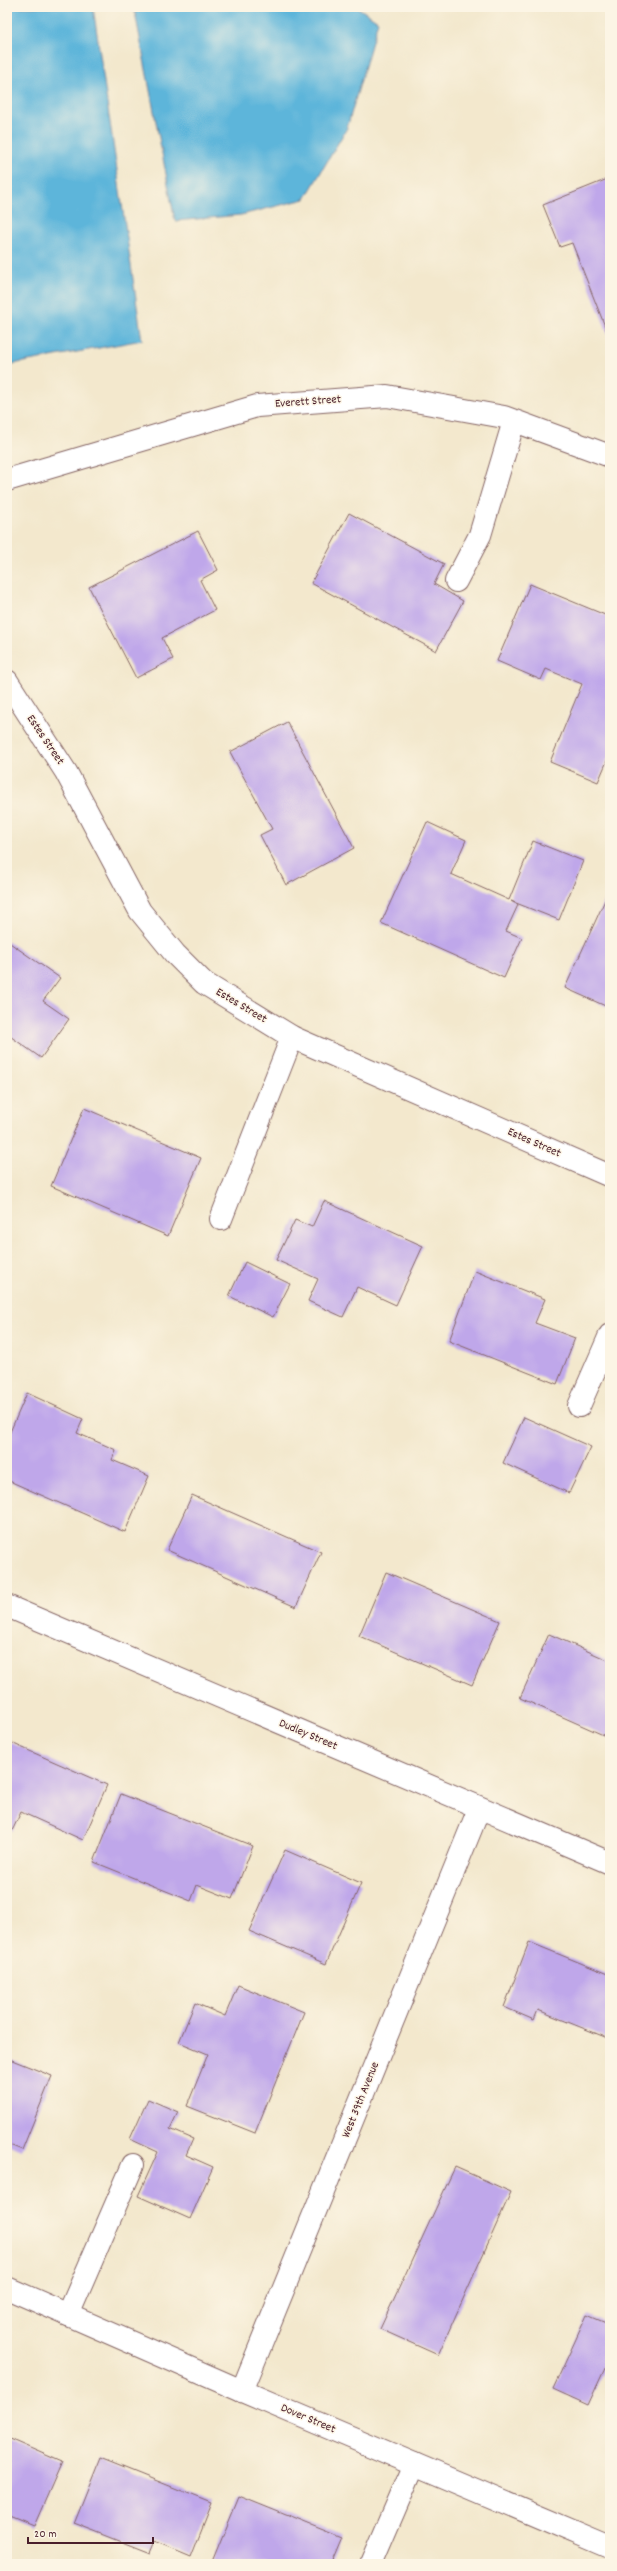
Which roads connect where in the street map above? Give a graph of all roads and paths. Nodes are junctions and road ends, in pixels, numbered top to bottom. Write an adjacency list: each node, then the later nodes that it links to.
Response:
1 (514, 421): 2 (street, Everett Street); 3 (street, Everett Street); 4 (street)
2 (610, 456)
3 (7, 480)
4 (456, 581)
5 (7, 681): 6 (street, Estes Street)
6 (292, 1037): 7 (street, Estes Street); 8 (street)
7 (610, 1176)
8 (221, 1220)
9 (610, 1335): 10 (street)
10 (579, 1406)
11 (7, 1606): 12 (street, Dudley Street)
12 (479, 1809): 13 (street, Dudley Street); 17 (street, West 39th Avenue)
13 (610, 1863)
14 (133, 2165): 16 (street)
15 (7, 2288): 16 (street, Dover Street)
16 (68, 2315): 17 (street, Dover Street)
17 (242, 2391): 18 (street, Dover Street)
18 (414, 2464): 19 (street, Dover Street); 20 (street)
19 (610, 2547)
20 (372, 2564)

